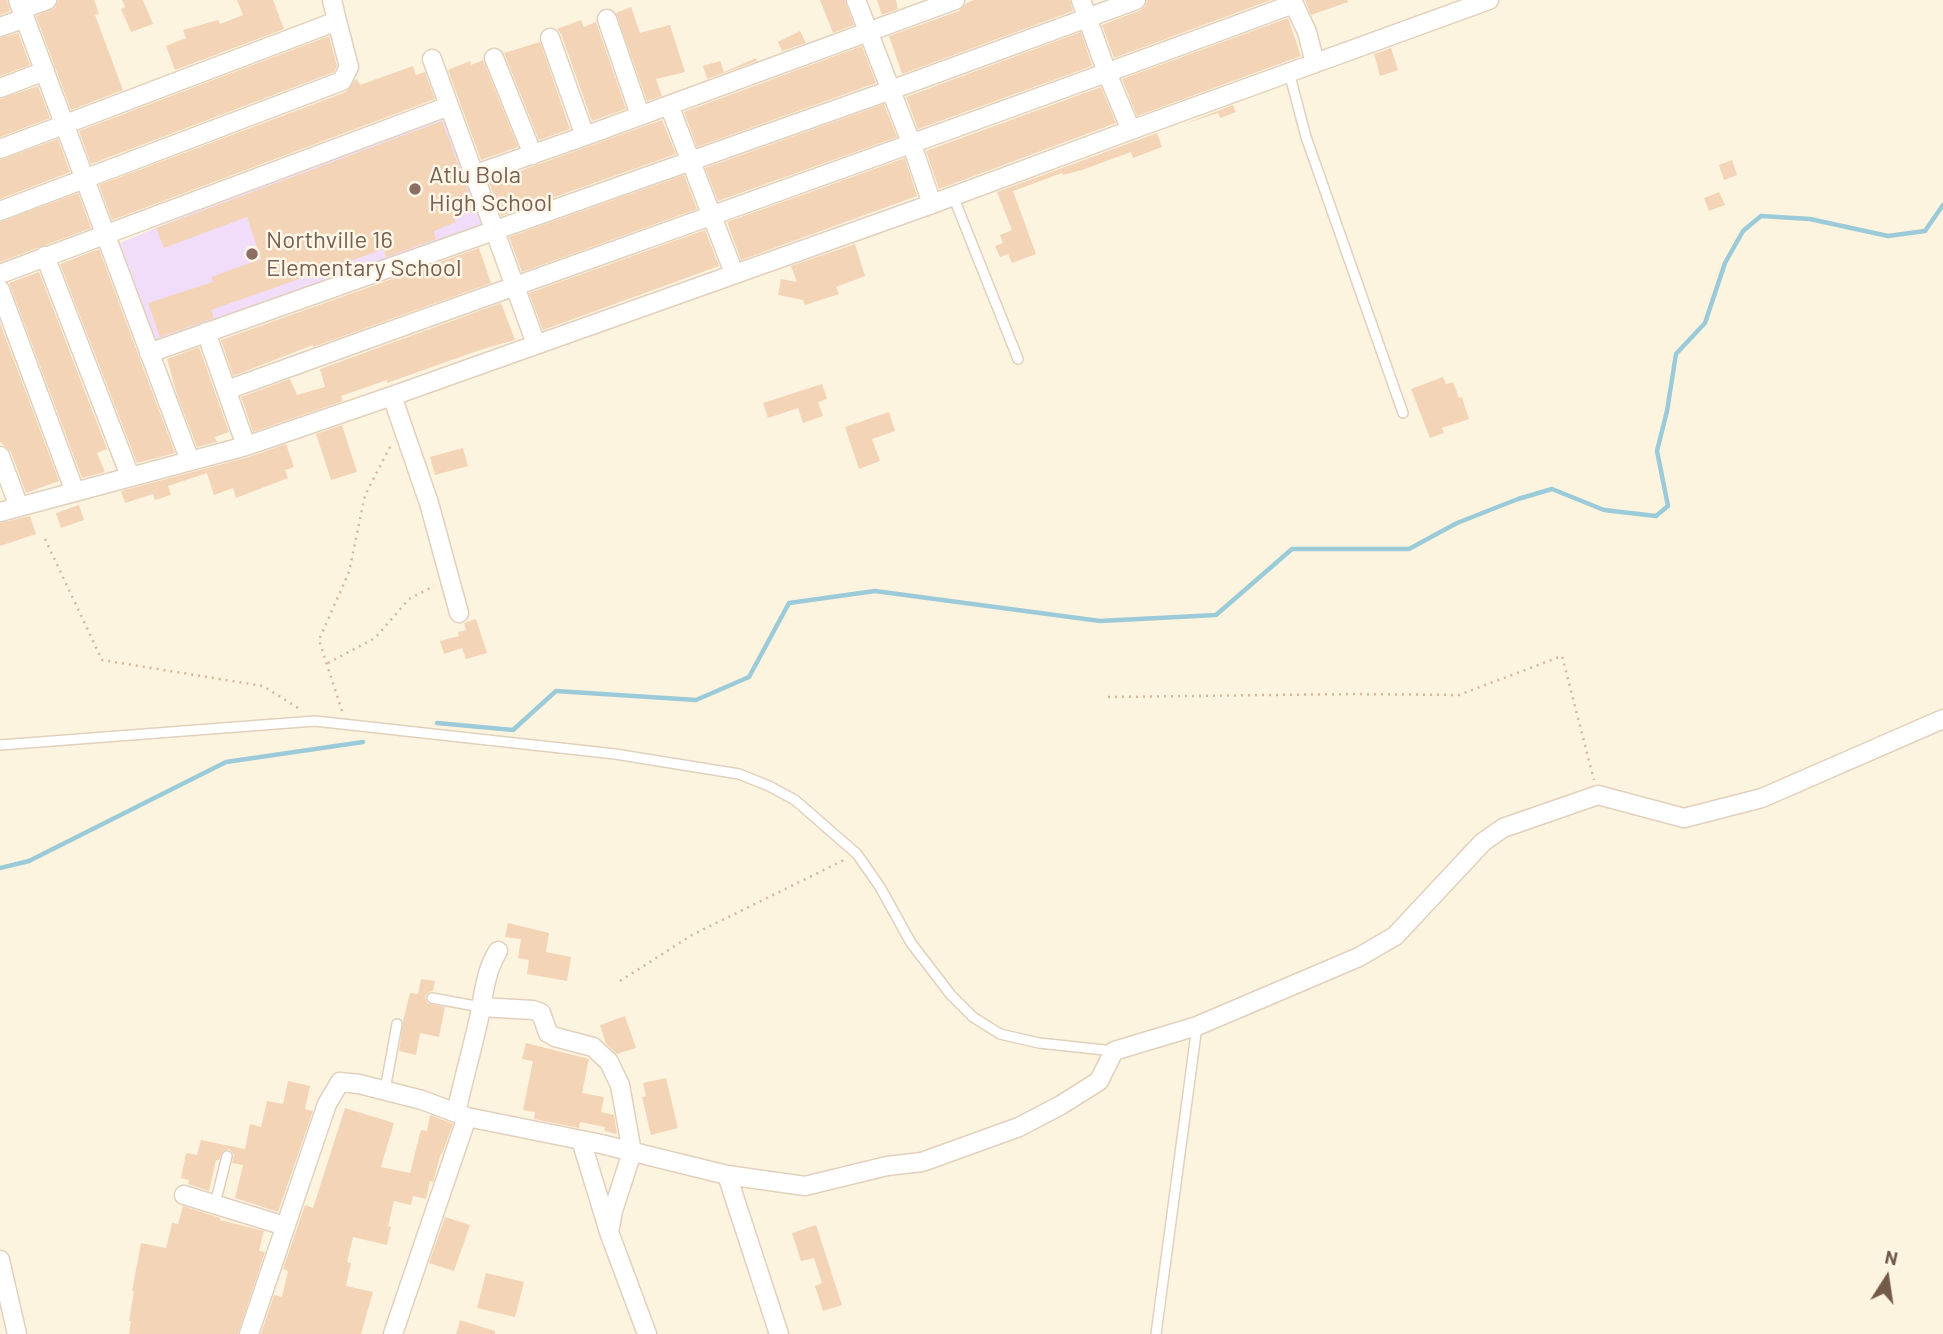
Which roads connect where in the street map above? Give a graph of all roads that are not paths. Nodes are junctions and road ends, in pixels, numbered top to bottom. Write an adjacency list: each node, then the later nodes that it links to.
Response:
1 (47, 0): 9 (street)
2 (332, 0): 12 (street)
3 (856, 0): 14 (street)
4 (955, 0): 14 (street)
5 (1081, 0): 10 (street)
6 (1136, 0): 10 (street)
7 (1489, 0): 18 (street)
8 (1292, 2): 18 (street); 21 (street)
9 (21, 9): 13 (street); 19 (street)
10 (1087, 17): 21 (street); 23 (street)
11 (607, 19): 26 (street)
12 (337, 20): 27 (street); 35 (street)
13 (0, 27)
14 (870, 33): 23 (street); 24 (street)
15 (550, 38): 29 (street)
16 (494, 58): 32 (street)
17 (432, 59): 25 (street)
18 (1315, 63): 20 (street)
19 (45, 71): 22 (street); 27 (street)
20 (1289, 72): 28 (street); 53 (lane)
21 (1107, 73): 28 (street); 30 (street)
22 (0, 88)
23 (891, 90): 30 (street); 33 (street)
24 (669, 105): 26 (street); 33 (street)
25 (449, 106): 34 (street); 41 (street)
26 (640, 115): 29 (street)
27 (64, 123): 31 (street); 35 (street)
28 (1131, 130): 36 (street)
29 (585, 136): 32 (street)
30 (912, 145): 37 (street); 39 (street)
31 (0, 149)
32 (533, 155): 34 (street)
33 (689, 162): 39 (street); 40 (street)
34 (474, 175): 40 (street)
35 (84, 180): 38 (street); 41 (street)
36 (953, 197): 37 (street); 50 (lane)
37 (932, 204): 43 (street)
38 (0, 211)
39 (710, 215): 43 (street); 45 (street)
40 (494, 231): 45 (street); 47 (street)
41 (107, 236): 42 (street); 49 (street)
42 (45, 256): 44 (street); 57 (street)
43 (734, 273): 48 (street)
44 (0, 274)
45 (513, 286): 48 (street); 51 (street)
46 (0, 290): 58 (street)
47 (206, 332): 49 (street); 51 (street)
48 (536, 344): 52 (street)
49 (149, 353): 56 (street)
50 (1018, 359)
51 (227, 390): 54 (street)
52 (392, 396): 54 (street); 61 (street)
53 (1404, 412)
54 (246, 446): 56 (street)
55 (0, 456): 59 (street)
56 (190, 461): 57 (street)
57 (130, 476): 58 (street)
58 (75, 492): 59 (street)
59 (19, 507): 60 (street)
60 (0, 512)
61 (458, 613)
62 (1943, 719): 68 (street)
63 (0, 745): 69 (lane)
64 (498, 951): 66 (street)
65 (432, 998): 66 (lane)
66 (481, 1007): 71 (street); 73 (street)
67 (397, 1024): 70 (lane)
68 (1197, 1026): 69 (street); 87 (lane)
69 (1114, 1051): 75 (street)
70 (384, 1090): 71 (street); 78 (street)
71 (461, 1115): 72 (street); 84 (street)
72 (581, 1140): 73 (street); 79 (street)
73 (632, 1152): 75 (street); 79 (street)
74 (228, 1156): 77 (lane)
75 (727, 1175): 86 (street)
76 (184, 1195): 77 (street)
77 (215, 1204): 78 (street)
78 (285, 1226): 83 (street)
79 (609, 1232): 85 (street)
80 (0, 1260): 81 (street)
81 (6, 1314): 82 (street)
82 (17, 1334)
83 (249, 1334)
84 (393, 1334)
85 (647, 1334)
86 (779, 1334)
87 (1156, 1334)

